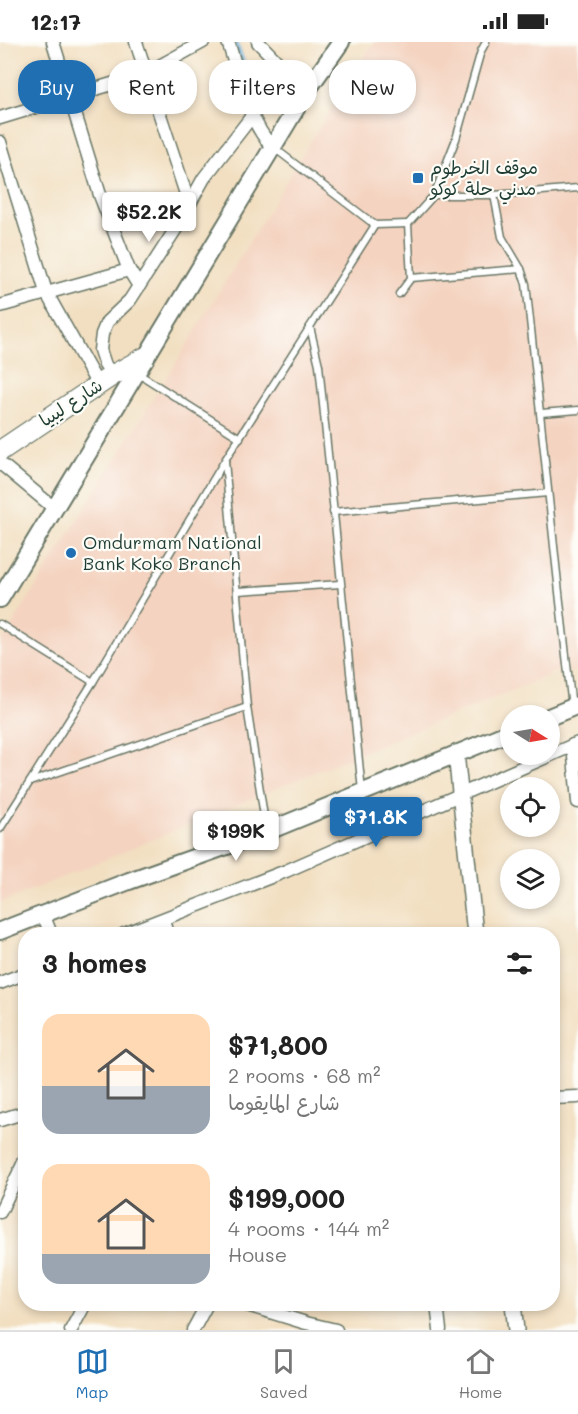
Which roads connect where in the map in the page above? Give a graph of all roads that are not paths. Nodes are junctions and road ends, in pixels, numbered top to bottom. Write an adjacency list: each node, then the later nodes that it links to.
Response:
1 (53, 42): 8 (street)
2 (136, 42): 9 (street)
3 (203, 42): 10 (street)
4 (228, 42): 17 (street)
5 (258, 42): 11 (street)
6 (341, 42): 12 (main road)
7 (486, 42): 22 (lane)
8 (59, 60)
9 (141, 60)
10 (170, 60)
11 (275, 60)
12 (317, 76)
13 (18, 113): 18 (street)
14 (76, 114): 28 (street)
15 (159, 114): 24 (street)
16 (292, 114): 20 (main road)
17 (252, 116): 20 (street); 24 (street)
18 (0, 118)
19 (0, 142): 31 (street)
20 (272, 147): 26 (lane); 35 (main road)
21 (578, 188): 23 (lane)
22 (434, 195): 23 (lane); 25 (lane)
23 (494, 195): 27 (lane)
24 (189, 203): 30 (street)
25 (408, 224): 26 (lane); 29 (lane)
26 (375, 225): 34 (lane)
27 (521, 269): 29 (lane); 38 (lane)
28 (129, 270): 30 (street); 31 (street)
29 (411, 278): 32 (lane)
30 (139, 286): 36 (street)
31 (46, 292): 33 (street); 36 (street)
32 (399, 294)
33 (0, 306)
34 (310, 327): 39 (lane); 45 (lane)
35 (140, 365): 36 (main road, شارع ليبيا); 39 (lane); 44 (main road)
36 (105, 380): 40 (main road, شارع ليبيا)
37 (578, 410): 38 (lane)
38 (541, 413): 43 (lane)
39 (240, 438): 41 (lane)
40 (0, 451)
41 (225, 460): 47 (lane); 50 (lane)
42 (0, 463): 44 (street)
43 (548, 493): 45 (lane); 51 (lane)
44 (54, 508): 48 (main road)
45 (333, 512): 46 (lane)
46 (340, 584): 47 (lane); 58 (lane)
47 (238, 591): 52 (lane)
48 (0, 599)
49 (0, 624): 50 (lane)
50 (93, 682): 57 (lane)
51 (575, 706): 53 (main road)
52 (247, 707): 57 (lane); 62 (lane)
53 (560, 712)
54 (500, 736): 56 (main road)
55 (575, 744): 59 (street); 60 (street)
56 (456, 753): 58 (main road); 59 (street)
57 (30, 782): 61 (lane)
58 (362, 792): 62 (main road)
59 (460, 794): 64 (street); 68 (street)
60 (578, 802)
61 (0, 829)
62 (266, 832): 63 (main road)
63 (43, 914): 65 (street); 69 (main road)
64 (163, 920): 66 (street); 67 (street)
65 (48, 927)
66 (144, 927)
67 (165, 927)
68 (474, 927)
69 (0, 931)
70 (18, 976): 71 (street)
71 (0, 983)
72 (578, 1097): 73 (street)
73 (560, 1098)
74 (18, 1114): 75 (street)
75 (0, 1120)
76 (18, 1183): 77 (street)
77 (0, 1212)
78 (82, 1311): 84 (street)
79 (203, 1311): 85 (street)
80 (263, 1311): 83 (street)
81 (438, 1311): 87 (street)
82 (514, 1311): 88 (street)
83 (306, 1327): 86 (street)
84 (72, 1330)
85 (193, 1330)
86 (336, 1330)
87 (440, 1330)
88 (516, 1330)

